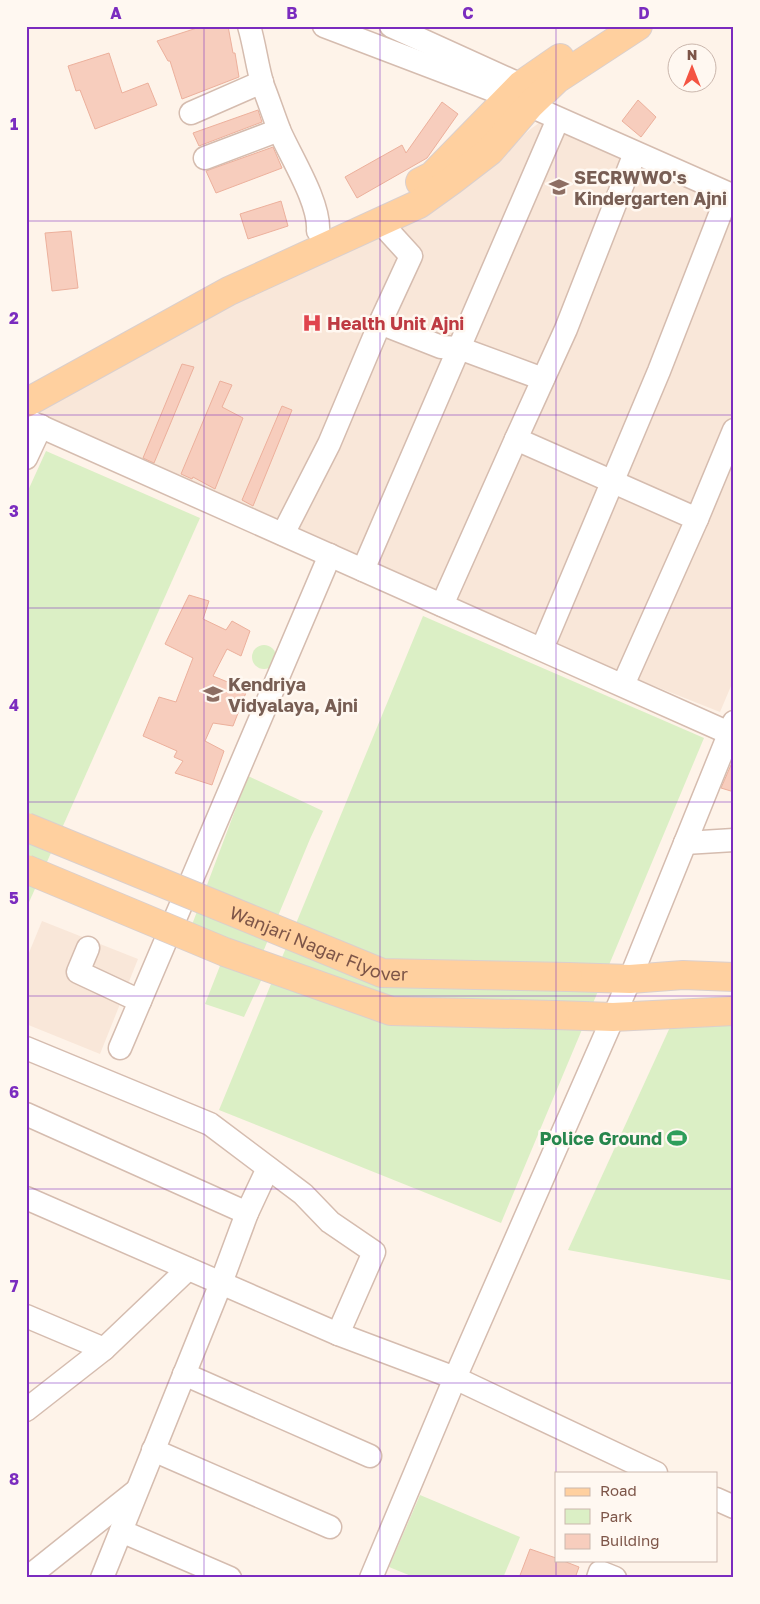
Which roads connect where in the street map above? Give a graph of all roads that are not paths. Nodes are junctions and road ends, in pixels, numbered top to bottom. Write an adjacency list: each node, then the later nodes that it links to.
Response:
1 (249, 26): 6 (street)
2 (324, 26): 7 (street)
3 (391, 26): 7 (street)
4 (606, 26): 7 (main road)
5 (638, 26): 7 (main road)
6 (262, 82): 8 (street); 10 (street)
7 (519, 96): 9 (street); 14 (main road); 15 (main road)
8 (190, 113)
9 (558, 119): 11 (street); 17 (street)
10 (279, 130): 12 (street); 15 (street)
11 (635, 153): 13 (street); 18 (street)
12 (205, 158)
13 (731, 195): 25 (street)
14 (380, 222): 16 (street); 20 (main road)
15 (318, 231): 19 (main road)
16 (380, 323): 17 (street); 27 (street)
17 (459, 348): 18 (street); 29 (street)
18 (543, 379): 23 (street)
19 (26, 388)
20 (26, 402)
21 (33, 423): 24 (street); 27 (street)
22 (734, 430): 26 (street)
23 (516, 439): 25 (street); 30 (street)
24 (26, 458)
25 (612, 481): 26 (street); 31 (street)
26 (697, 519): 32 (street)
27 (283, 534): 28 (street)
28 (330, 555): 29 (street); 41 (street)
29 (363, 570): 30 (street)
30 (442, 605): 31 (street)
31 (542, 649): 32 (street)
32 (623, 685): 33 (street)
33 (732, 727): 36 (street)
34 (26, 827): 40 (main road, Wanjari Nagar Flyover, bridge)
35 (734, 840): 36 (street)
36 (685, 843): 40 (street)
37 (26, 869): 43 (main road, bridge)
38 (88, 948): 41 (street)
39 (734, 977): 40 (main road, Wanjari Nagar Flyover)
40 (630, 979): 43 (street)
41 (140, 1001): 45 (street)
42 (734, 1011): 43 (main road)
43 (613, 1017): 56 (street)
44 (26, 1048): 47 (street)
45 (120, 1048)
46 (26, 1114): 49 (street)
47 (268, 1168): 49 (street); 53 (street)
48 (26, 1198): 50 (street)
49 (247, 1213): 51 (street)
50 (188, 1269): 51 (street); 54 (street)
51 (221, 1283): 53 (street); 55 (street)
52 (26, 1316): 54 (street)
53 (338, 1334): 56 (street)
54 (104, 1349): 57 (street)
55 (184, 1374): 58 (street); 59 (street)
56 (455, 1378): 60 (street); 71 (street)
57 (28, 1407)
58 (153, 1450): 61 (street); 65 (street)
59 (370, 1456)
60 (647, 1471)
61 (138, 1490): 64 (street); 66 (street)
62 (718, 1500): 63 (street)
63 (734, 1507)
64 (102, 1519): 66 (street); 67 (street)
65 (330, 1527)
66 (120, 1533): 69 (street); 70 (street)
67 (53, 1570): 68 (street)
68 (27, 1578)
69 (102, 1578)
70 (230, 1578)
71 (371, 1578)

